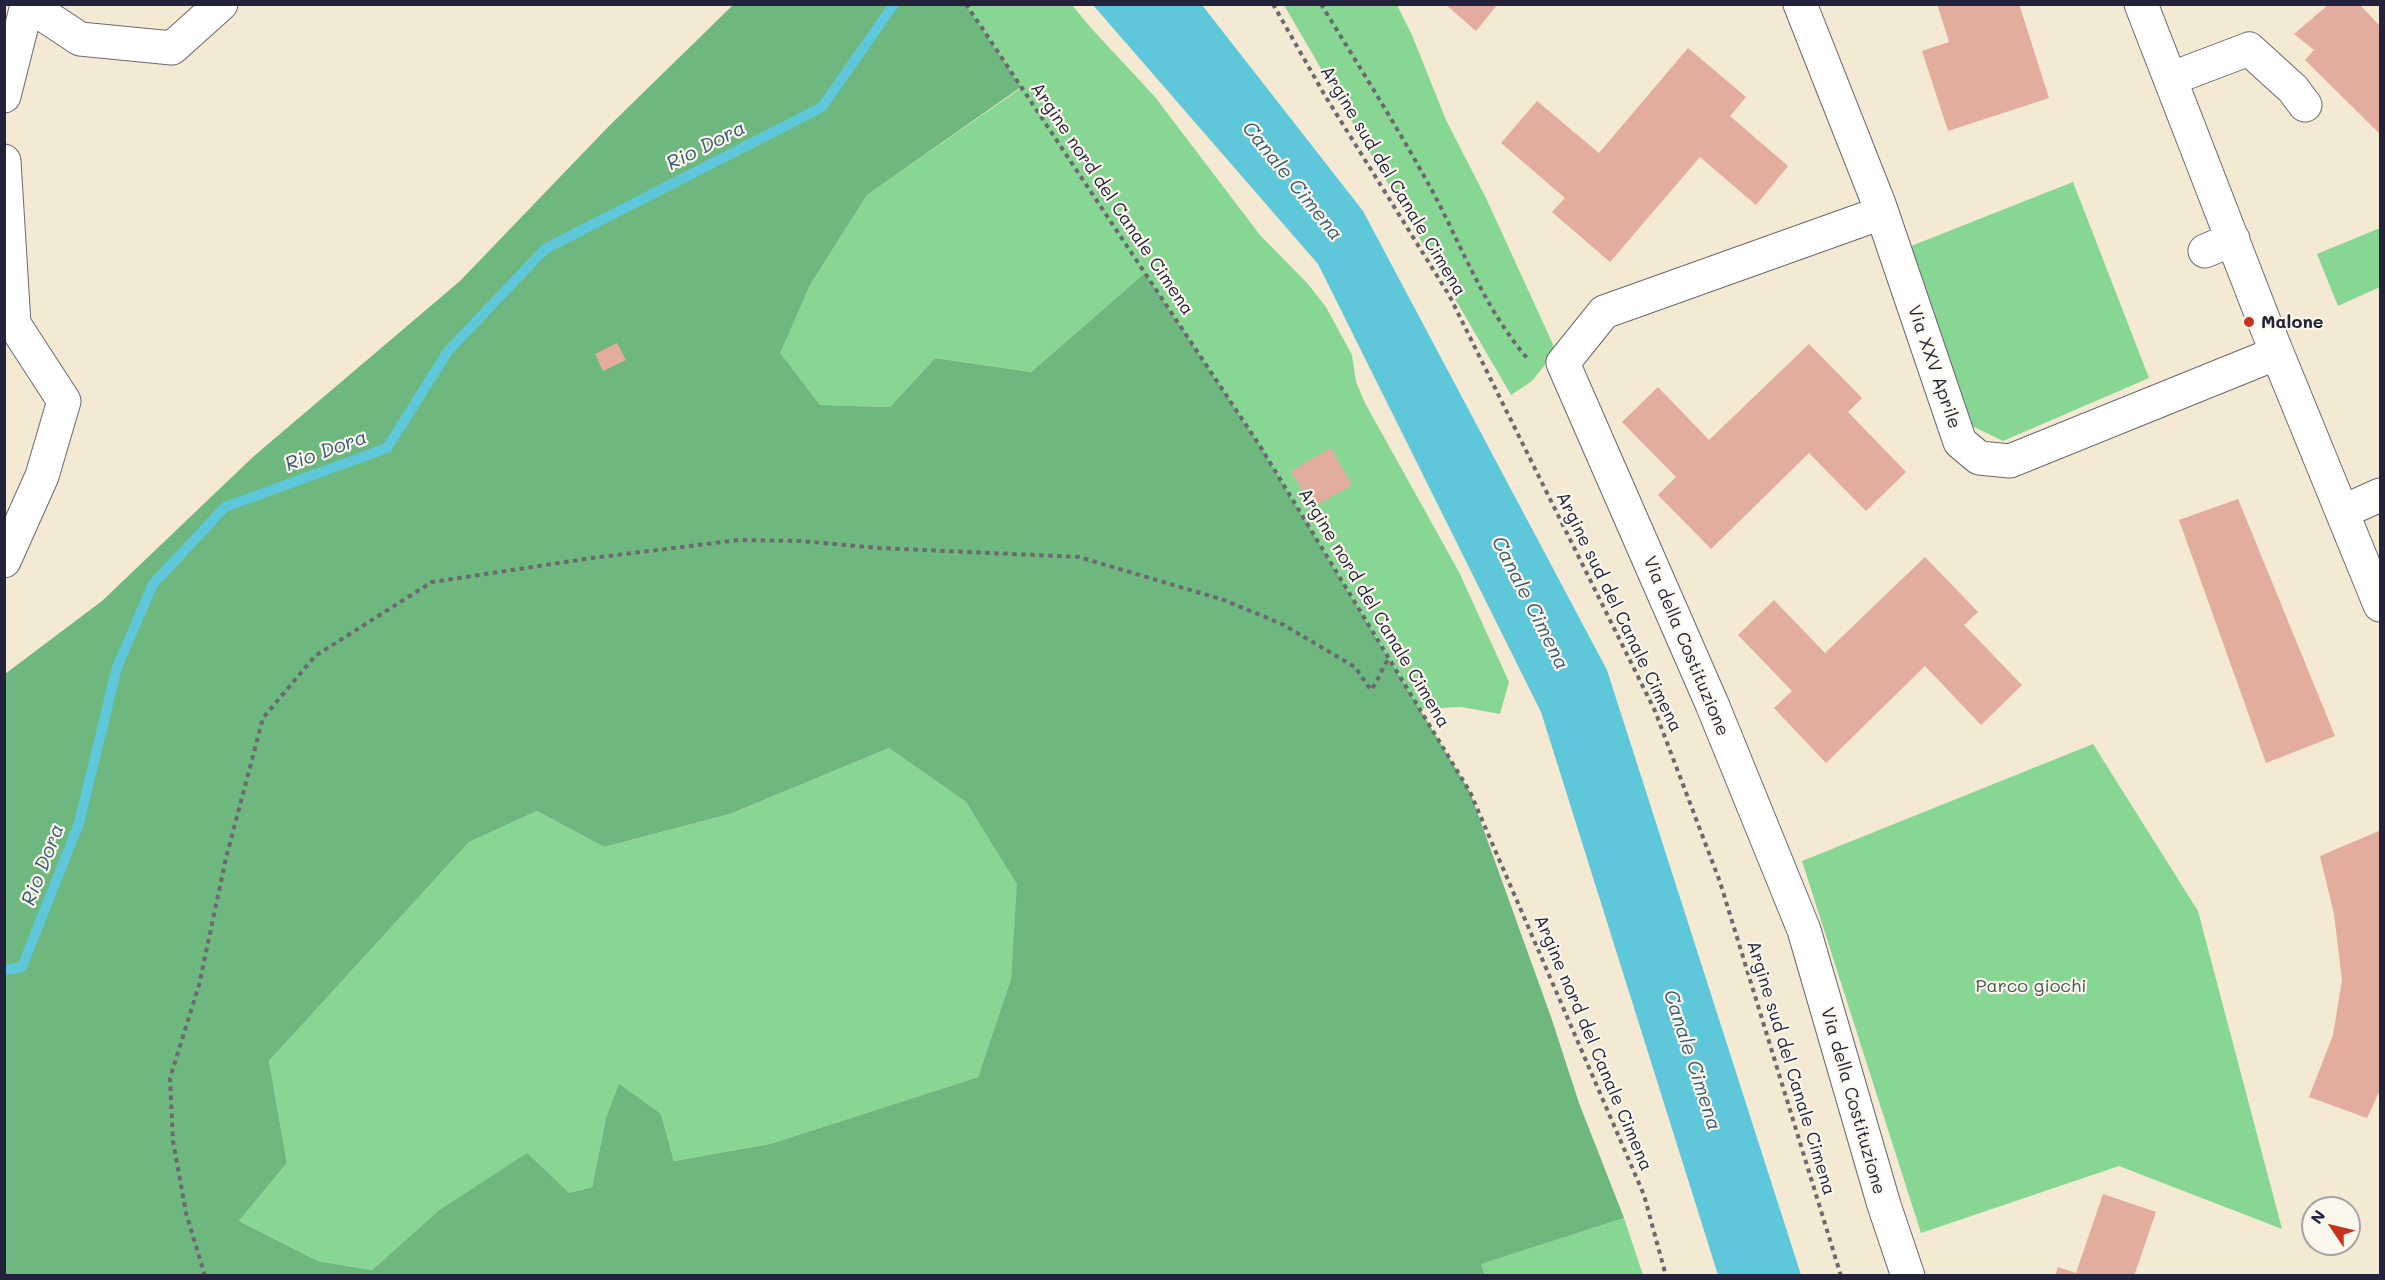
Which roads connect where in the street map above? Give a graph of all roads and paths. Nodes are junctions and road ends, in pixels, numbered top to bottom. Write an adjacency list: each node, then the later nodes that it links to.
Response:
1 (221, 4): 7 (street)
2 (966, 4): 19 (path, Argine nord del Canale Cimena)
3 (1273, 4): 22 (path, Argine sud del Canale Cimena)
4 (1321, 4): 14 (path)
5 (1800, 4): 12 (street, Via XXV Aprile)
6 (2141, 4): 8 (street)
7 (27, 5): 9 (street)
8 (2170, 79): 10 (street); 13 (street)
9 (4, 96)
10 (2305, 105)
11 (4, 161): 17 (street)
12 (1881, 213): 13 (street, Via XXV Aprile); 14 (street)
13 (2277, 353): 16 (street)
14 (1563, 363): 23 (street, Via della Costituzione)
15 (2380, 495): 16 (street)
16 (2342, 512): 18 (street)
17 (4, 561)
18 (2380, 605)
19 (1389, 658): 20 (path); 21 (path, Argine nord del Canale Cimena)
20 (205, 1275)
21 (1666, 1275)
22 (1841, 1275)
23 (1908, 1275)

